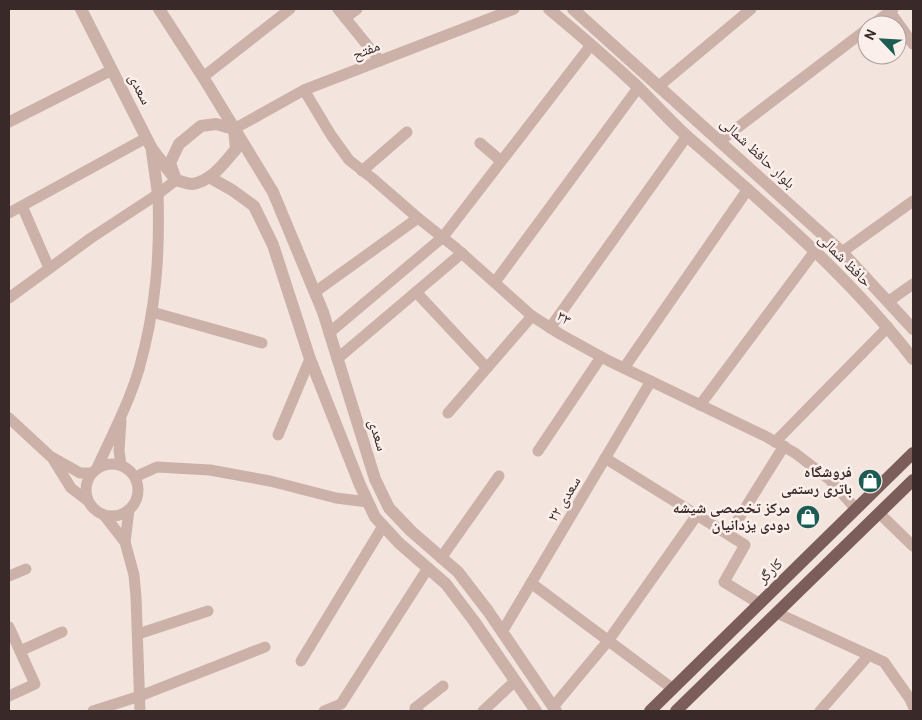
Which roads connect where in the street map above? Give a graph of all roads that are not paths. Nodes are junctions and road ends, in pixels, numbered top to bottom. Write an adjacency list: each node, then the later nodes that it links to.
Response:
1 (81, 9): 15 (street, سعدی)
2 (159, 9): 16 (street, سعدی)
3 (290, 9): 16 (street)
4 (357, 9): 10 (street)
5 (514, 9): 14 (street, مفتح)
6 (550, 9): 13 (street)
7 (573, 9): 17 (street, بلوار حافظ شمالی)
8 (751, 9): 17 (street)
9 (890, 10): 12 (street)
10 (342, 13): 14 (street)
11 (857, 37): 24 (street)
12 (913, 44)
13 (591, 45): 18 (street); 27 (street)
14 (380, 61): 19 (street, مفتح)
15 (112, 70): 20 (street); 26 (street, سعدی)
16 (203, 77): 21 (street, سعدی)
17 (659, 86): 24 (street, بلوار حافظ شمالی)
18 (638, 88): 23 (street); 44 (street)
19 (304, 90): 21 (street, مفتح); 28 (street, ۳۳)
20 (9, 122)
21 (234, 130): 29 (street); 30 (street); 32 (street, سعدی)
22 (407, 132): 28 (street)
23 (687, 136): 31 (street); 53 (street)
24 (720, 141): 41 (street, بلوار حافظ شمالی)
25 (480, 143): 27 (street)
26 (149, 144): 30 (street, سعدی); 33 (street); 35 (street)
27 (501, 161): 39 (street)
28 (362, 170): 38 (street, ۳۳)
29 (209, 177): 30 (street); 36 (street)
30 (176, 180): 33 (street)
31 (748, 189): 40 (street, حافظ شمالی); 62 (street)
32 (273, 192): 36 (street); 46 (street, سعدی)
33 (158, 194): 43 (street); 50 (street)
34 (913, 201): 41 (street)
35 (22, 206): 37 (street); 43 (street)
36 (254, 206): 58 (street)
37 (9, 213)
38 (418, 218): 39 (street, ۳۳); 46 (street)
39 (443, 237): 42 (street, ۳۳); 55 (street)
40 (815, 251): 52 (street, حافظ شمالی); 64 (street)
41 (842, 252): 49 (street, بلوار حافظ شمالی)
42 (462, 253): 44 (street, ۳۳); 47 (street)
43 (49, 268): 48 (street)
44 (495, 282): 51 (street, ۳۳)
45 (913, 284): 49 (street)
46 (315, 292): 55 (street, سعدی)
47 (416, 292): 59 (street); 61 (street)
48 (9, 298)
49 (888, 301): 54 (street, بلوار حافظ شمالی)
50 (152, 312): 56 (street); 66 (street)
51 (532, 316): 53 (street, ۳۳); 61 (street)
52 (888, 327): 60 (street, حافظ شمالی); 69 (street)
53 (550, 328): 57 (street, ۳۳)
54 (913, 329)
55 (329, 333): 59 (street, سعدی)
56 (262, 343)
57 (601, 357): 62 (street, ۳۳); 70 (street)
58 (310, 359): 68 (street); 80 (street)
59 (337, 359): 90 (street, سعدی)
60 (913, 359)
61 (487, 368): 65 (street)
62 (624, 368): 63 (street, ۳۳)
63 (651, 381): 64 (street, ۳۳); 73 (street, سعدی ۲۲)
64 (700, 404): 69 (street, ۳۳)
65 (448, 413)
66 (121, 414): 74 (street); 75 (street)
67 (9, 418): 72 (street)
68 (278, 436)
69 (780, 444): 81 (street, ۳۳); 87 (street)
70 (538, 451)
71 (913, 453): 81 (main road, کارگر)
72 (50, 456): 75 (street); 79 (street)
73 (605, 458): 85 (street); 94 (street, سعدی ۲۲)
74 (121, 465): 75 (street); 77 (street)
75 (94, 470): 79 (street)
76 (498, 476): 90 (street)
77 (135, 477): 80 (street); 82 (street)
78 (913, 480): 83 (main road)
79 (88, 501): 84 (street)
80 (368, 502): 86 (street)
81 (856, 509): 95 (main road, کارگر)
82 (129, 510): 84 (street); 88 (street)
83 (879, 513): 89 (street); 97 (main road)
84 (104, 515): 88 (street)
85 (697, 515): 87 (street); 102 (street)
86 (384, 526): 91 (street); 106 (street)
87 (729, 534): 95 (street)
88 (125, 542): 101 (street)
89 (913, 546)
90 (441, 558): 100 (street, سعدی)
91 (428, 568): 107 (street); 116 (street)
92 (26, 569): 93 (street)
93 (9, 576)
94 (532, 583): 100 (street, سعدی ۲۲); 102 (street)
95 (760, 604): 109 (main road, کارگر)
96 (208, 611): 101 (street)
97 (777, 613): 105 (street); 121 (main road)
98 (9, 627): 104 (street)
99 (62, 632): 104 (street)
100 (502, 632): 113 (street, سعدی)
101 (138, 634): 111 (street)
102 (608, 641): 109 (street); 113 (street)
103 (265, 647): 111 (street)
104 (20, 651): 110 (street)
105 (869, 655): 112 (street); 122 (street)
106 (301, 661)
107 (515, 681): 118 (street); 119 (street)
108 (443, 686): 117 (street)
109 (673, 689): 120 (main road, کارگر)
110 (9, 696)
111 (140, 696): 114 (street); 115 (street)
112 (913, 706)
113 (554, 709)
114 (93, 711)
115 (140, 711)
116 (324, 711)
117 (418, 711)
118 (483, 711)
119 (536, 711)
120 (650, 711)
121 (676, 711)
122 (820, 711)

